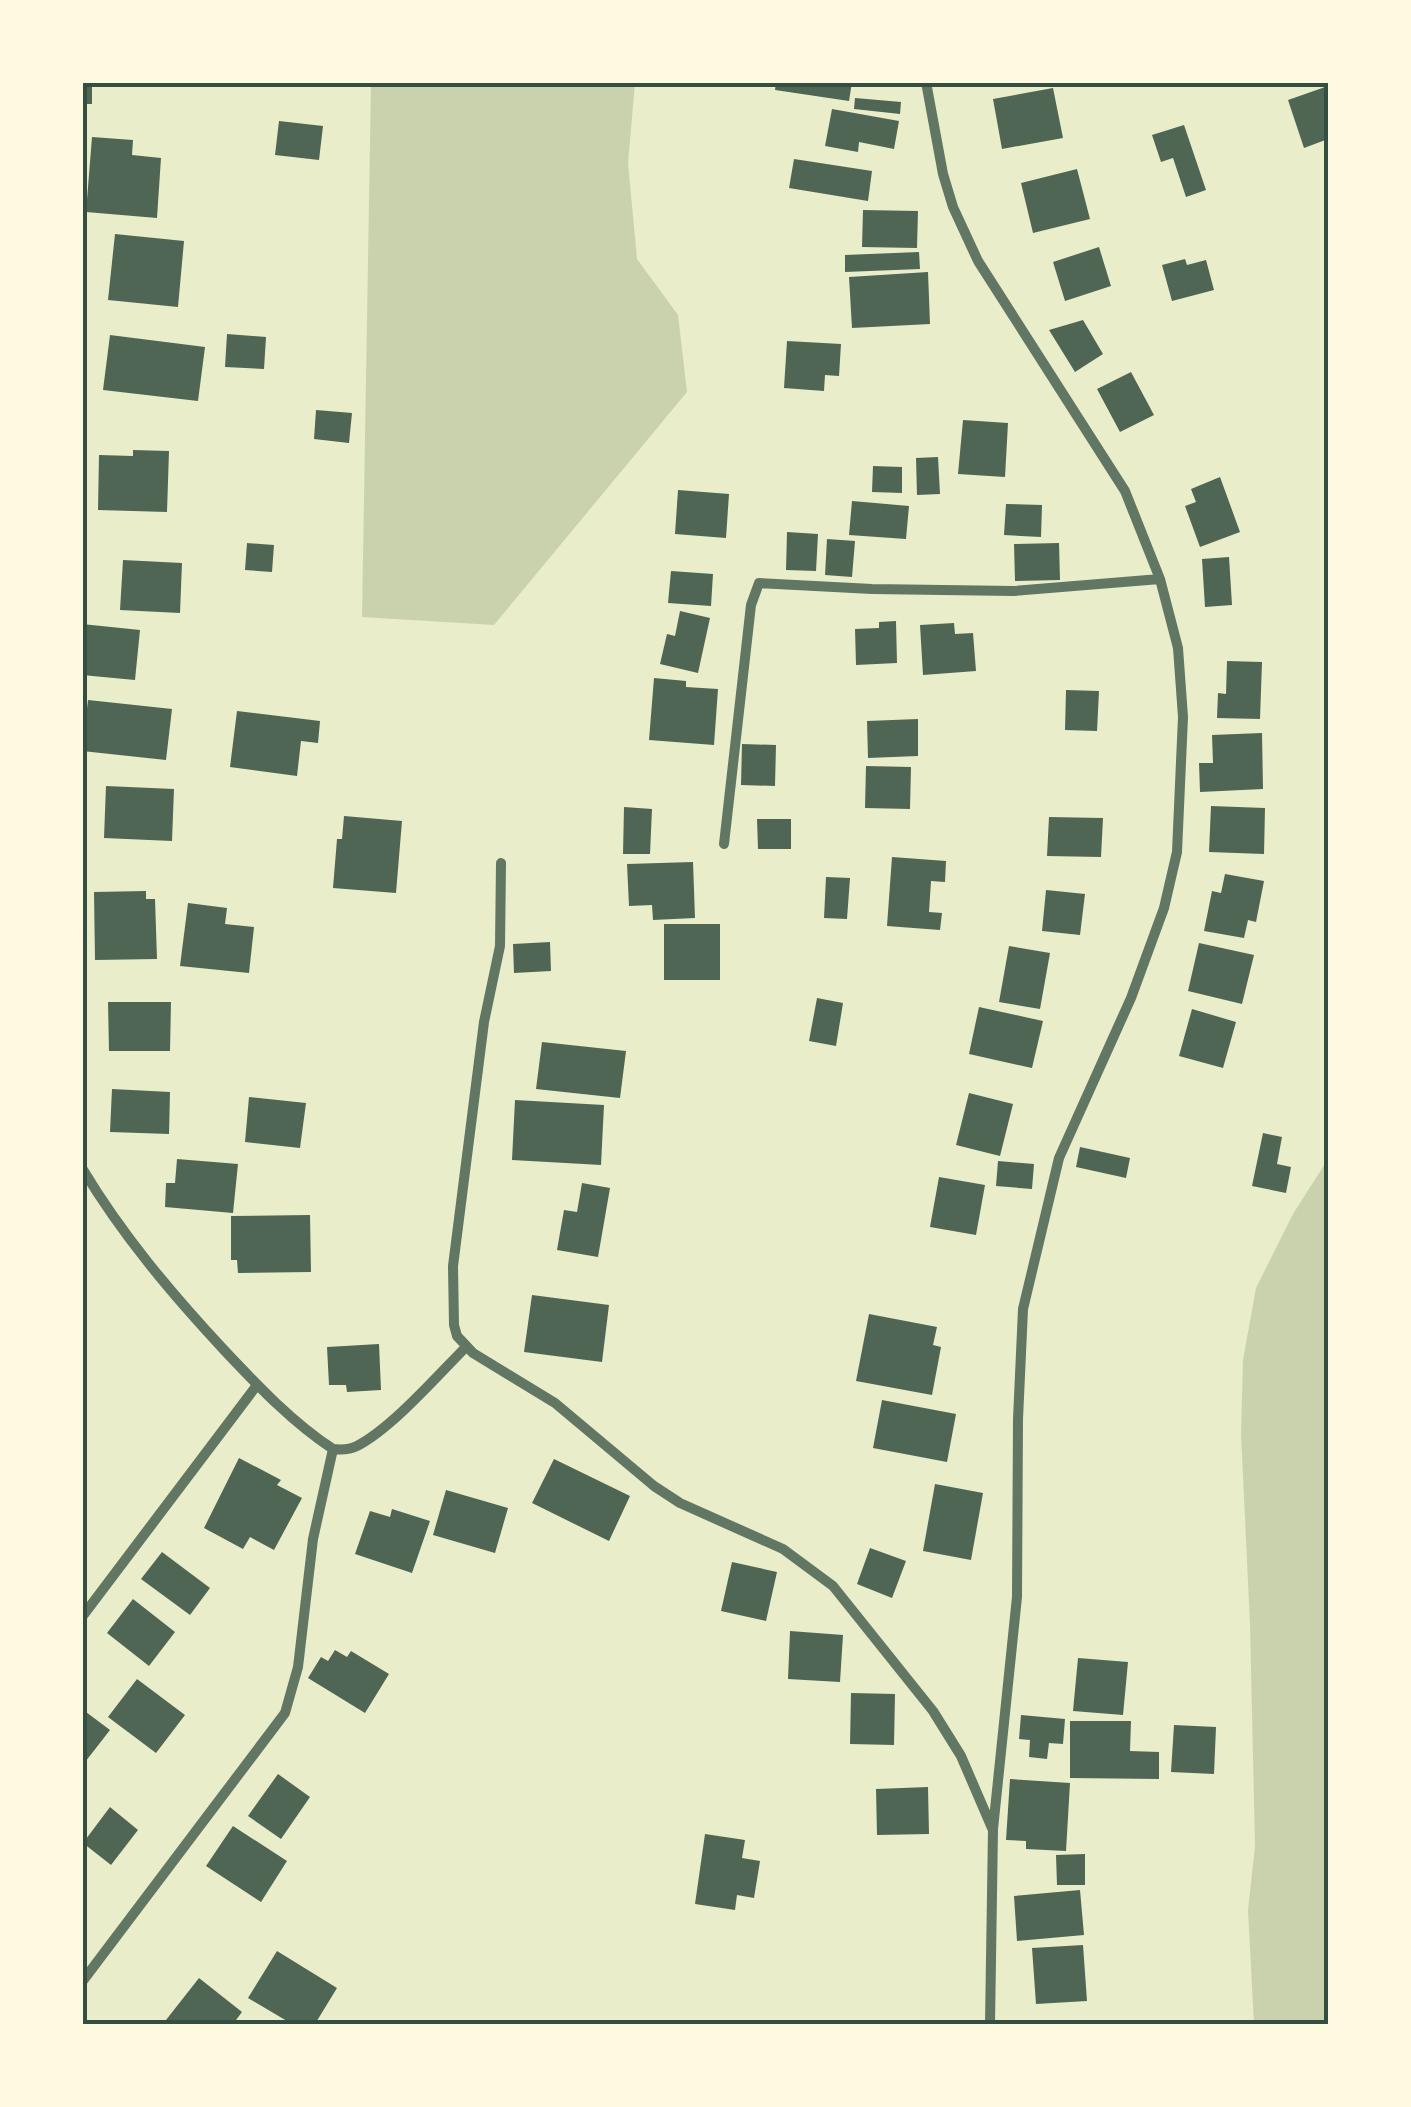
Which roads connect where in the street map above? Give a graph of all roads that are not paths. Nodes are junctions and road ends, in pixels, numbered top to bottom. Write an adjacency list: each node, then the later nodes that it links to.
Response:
1 (926, 82): 2 (street)
2 (1160, 579): 3 (street); 10 (street)
3 (724, 844)
4 (501, 863): 6 (street)
5 (82, 1168): 7 (street)
6 (466, 1347): 8 (street); 10 (street)
7 (256, 1384): 8 (street); 9 (street)
8 (333, 1449): 11 (street)
9 (82, 1617)
10 (992, 1829): 12 (street)
11 (82, 1982)
12 (990, 2024)

